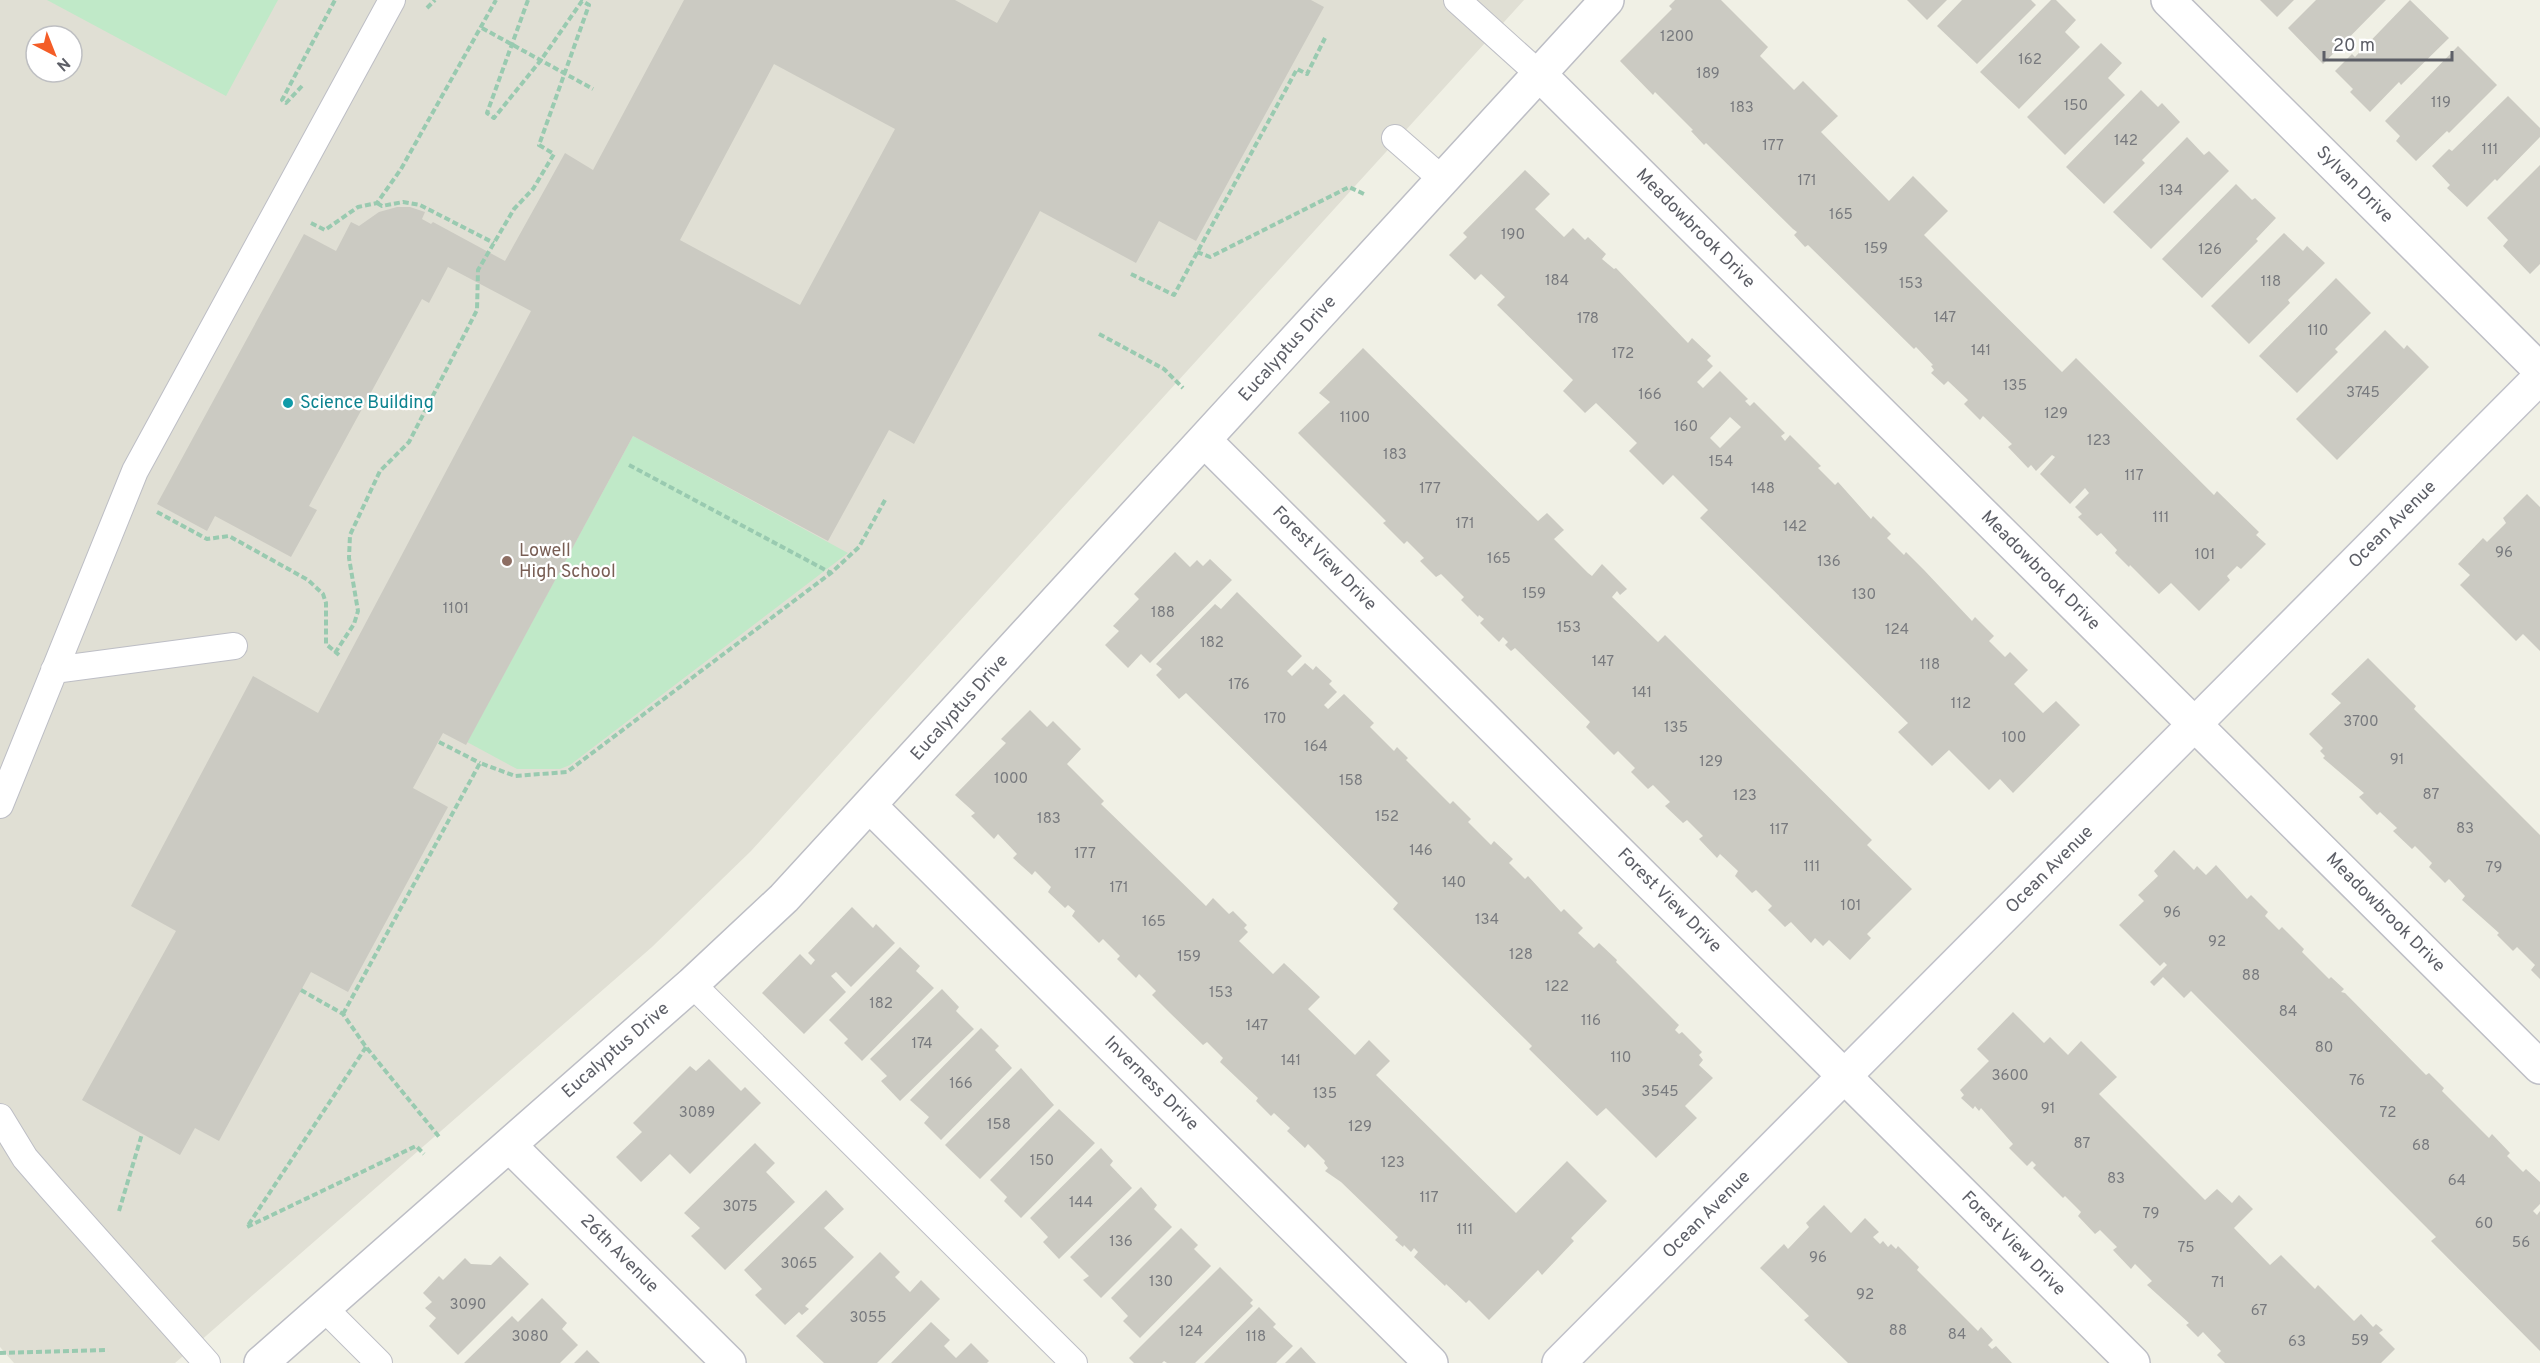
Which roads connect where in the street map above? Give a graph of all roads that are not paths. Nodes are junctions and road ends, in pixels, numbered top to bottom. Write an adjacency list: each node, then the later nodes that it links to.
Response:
1 (392, 0): 12 (lane)
2 (1457, 0): 5 (lane)
3 (1607, 0): 5 (street, Eucalyptus Drive)
4 (2168, 0): 8 (street, Sylvan Drive)
5 (1539, 74): 7 (street, Eucalyptus Drive); 13 (street, Meadowbrook Drive)
6 (1395, 138): 7 (lane)
7 (1443, 180): 10 (street, Eucalyptus Drive)
8 (2540, 369)
9 (2540, 377): 13 (street, Ocean Avenue)
10 (1204, 440): 15 (street, Eucalyptus Drive); 18 (street, Forest View Drive)
11 (234, 646): 12 (lane)
12 (54, 670): 14 (lane)
13 (2194, 724): 17 (street, Meadowbrook Drive); 18 (street, Ocean Avenue)
14 (0, 805)
15 (870, 806): 16 (street, Eucalyptus Drive); 27 (street, Inverness Drive)
16 (692, 984): 20 (street, Eucalyptus Drive); 26 (lane)
17 (2540, 1068)
18 (1845, 1076): 28 (street, Ocean Avenue); 29 (street, Forest View Drive)
19 (0, 1117): 22 (lane)
20 (509, 1145): 21 (street, Eucalyptus Drive); 25 (street, 26th Avenue)
21 (324, 1308): 23 (street, Eucalyptus Drive); 24 (lane)
22 (207, 1363)
23 (261, 1363)
24 (379, 1363)
25 (729, 1363)
26 (1074, 1363)
27 (1431, 1363)
28 (1560, 1363)
29 (2133, 1363)

